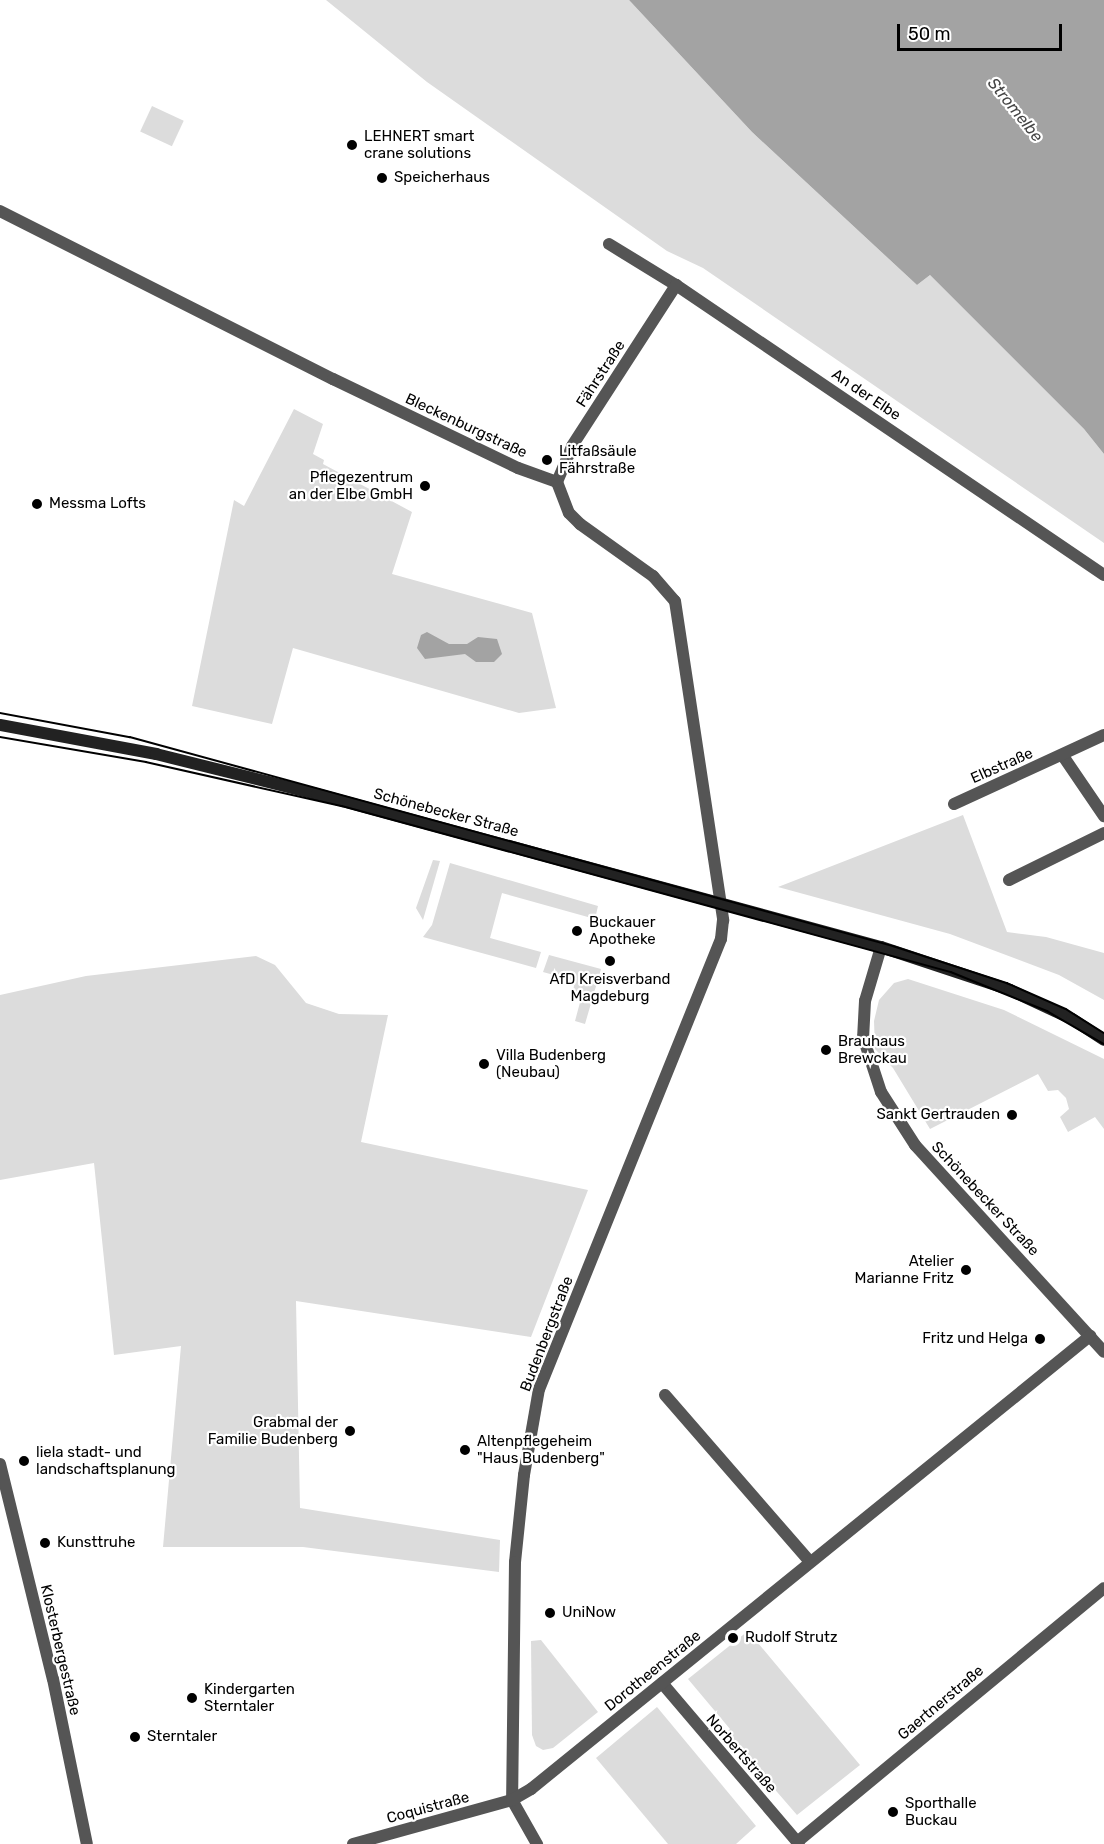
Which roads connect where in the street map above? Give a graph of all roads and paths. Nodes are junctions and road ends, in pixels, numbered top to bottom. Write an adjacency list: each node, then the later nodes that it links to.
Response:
1 (0, 211): 4 (street, Bleckenburgstraße)
2 (609, 244): 3 (street, An der Elbe)
3 (676, 285): 4 (street, Fährstraße); 5 (street, An der Elbe)
4 (557, 482): 13 (street)
5 (1104, 575)
6 (0, 725): 13 (main road, Schönebecker Straße)
7 (1104, 735): 8 (street, Elbstraße)
8 (1063, 756): 9 (street, Elbstraße); 10 (street)
9 (954, 804)
10 (1104, 816)
11 (1104, 833): 12 (street)
12 (1009, 880)
13 (720, 903): 14 (main road, Schönebecker Straße); 23 (street, Budenbergstraße)
14 (881, 947): 15 (main road, Schönebecker Straße); 16 (street, Schönebecker Straße)
15 (1104, 1040)
16 (1090, 1336): 17 (street, Schönebecker Straße); 20 (street, Dorotheenstraße)
17 (1104, 1352)
18 (665, 1395): 20 (street)
19 (0, 1464): 25 (street, Klosterbergestraße)
20 (810, 1562): 22 (street, Dorotheenstraße)
21 (1104, 1588): 24 (street, Gaertnerstraße)
22 (662, 1683): 23 (street, Dorotheenstraße); 24 (street, Norbertstraße)
23 (512, 1800): 26 (street, Coquistraße); 27 (street)
24 (798, 1843)
25 (87, 1844)
26 (353, 1844)
27 (537, 1844)

